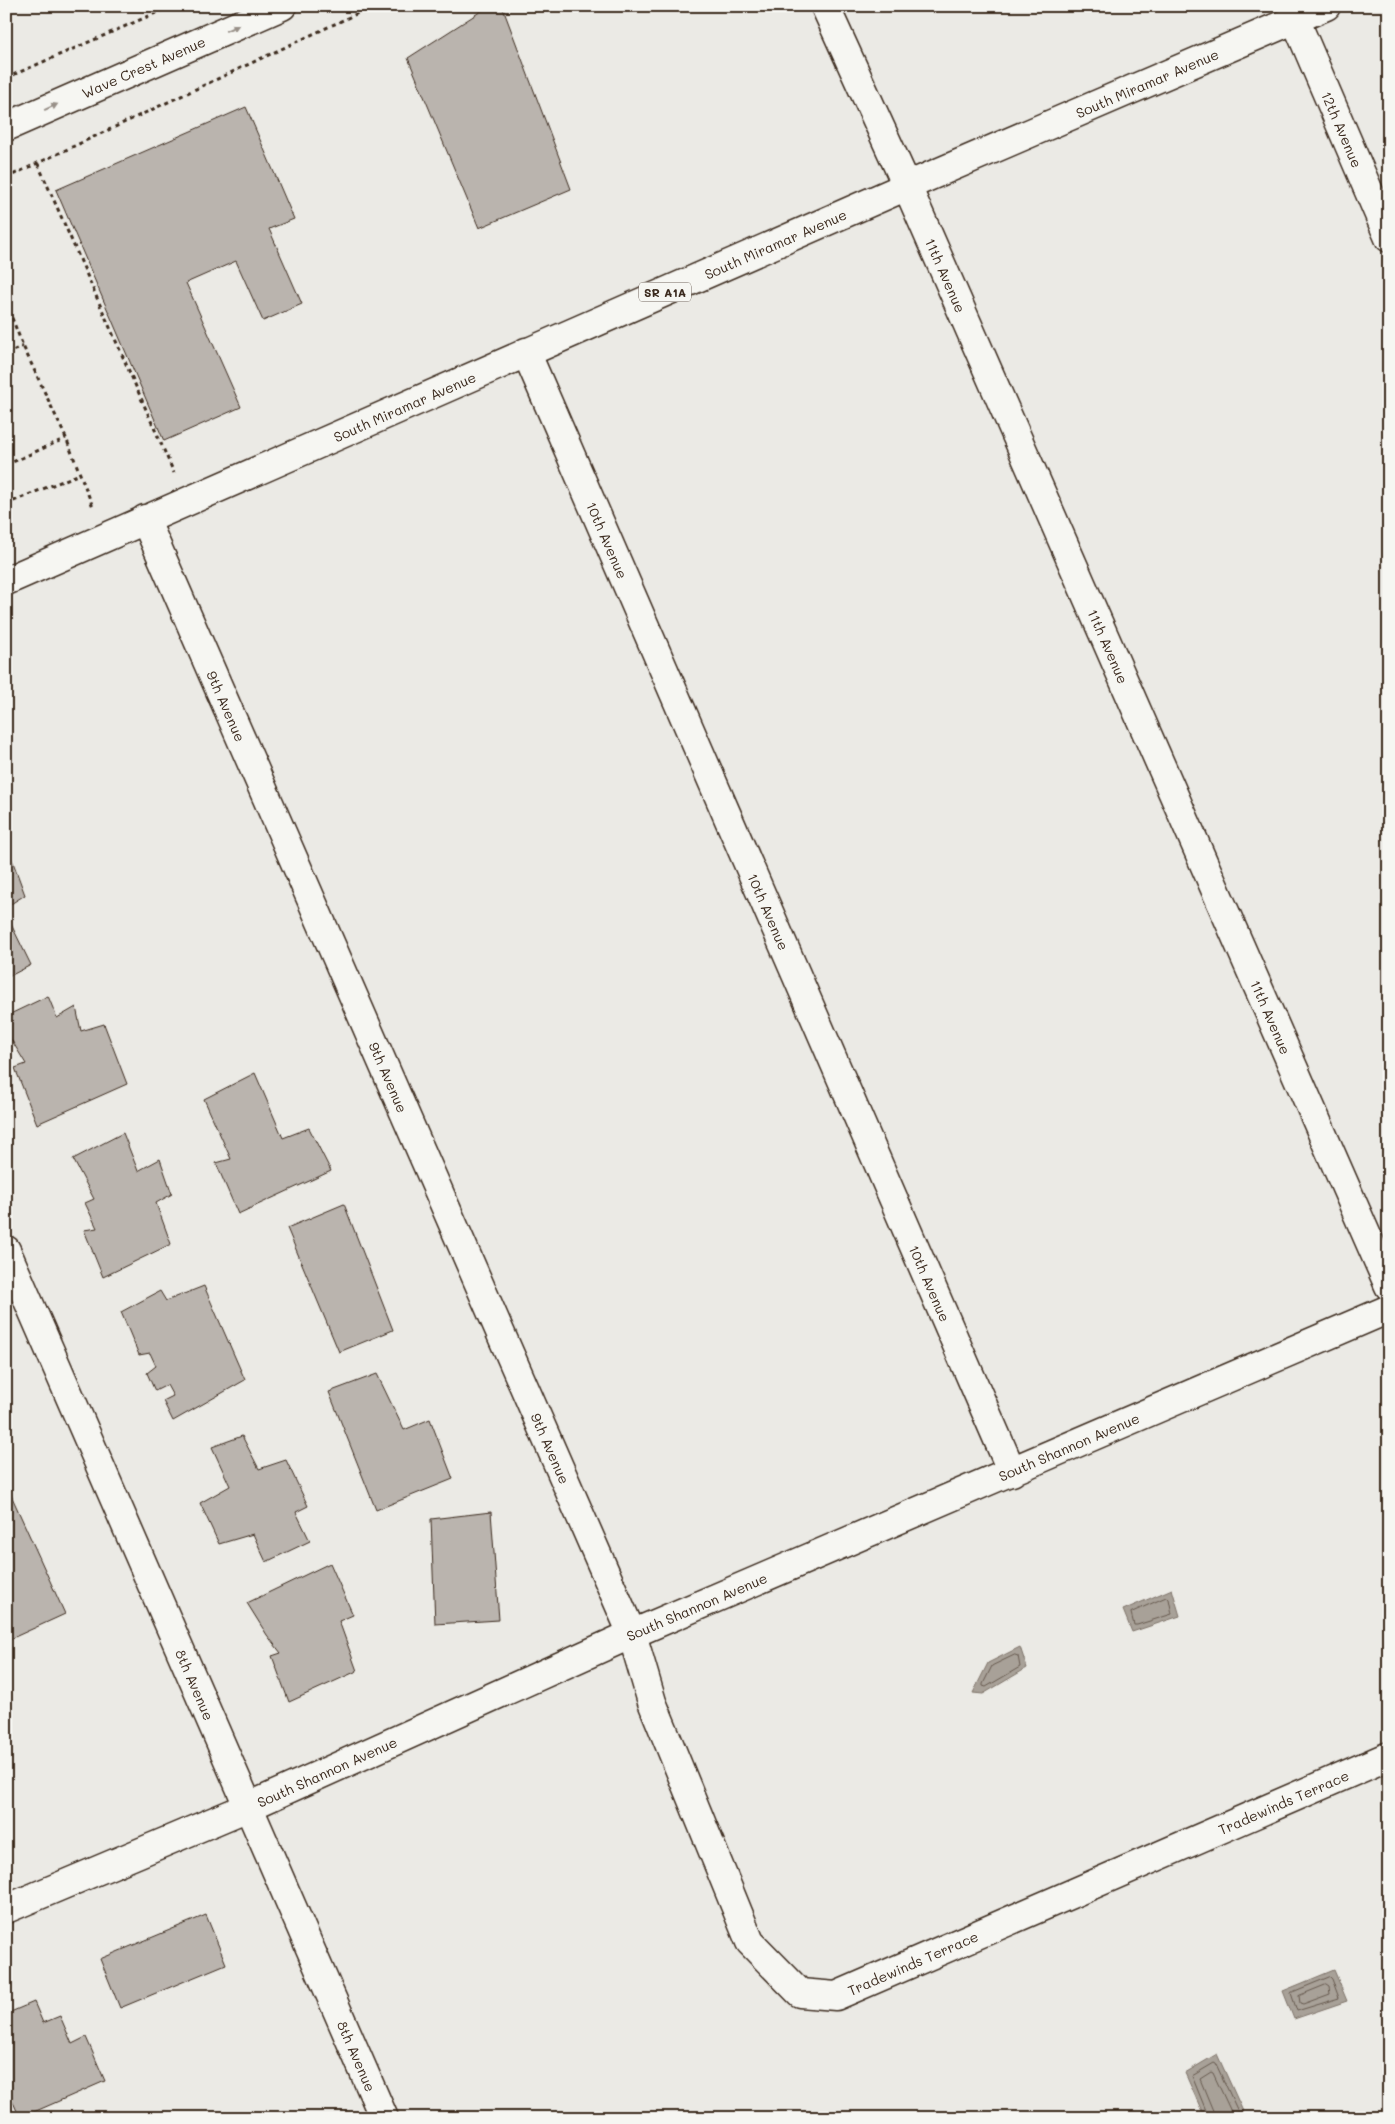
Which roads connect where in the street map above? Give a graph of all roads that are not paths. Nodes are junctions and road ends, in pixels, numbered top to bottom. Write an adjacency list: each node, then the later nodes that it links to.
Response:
1 (282, 6): 5 (street, Wave Crest Avenue, one-way to 1)
2 (825, 6): 6 (street, 11th Avenue)
3 (1326, 6): 4 (street, South Miramar Avenue / SR A1A)
4 (1295, 19): 6 (street, South Miramar Avenue / SR A1A); 7 (street, 12th Avenue)
5 (6, 127)
6 (907, 186): 8 (street, South Miramar Avenue / SR A1A); 12 (street, 11th Avenue)
7 (1389, 238)
8 (526, 352): 9 (street, South Miramar Avenue / SR A1A); 14 (street, 10th Avenue)
9 (146, 519): 10 (street, South Miramar Avenue / SR A1A); 15 (street, 9th Avenue)
10 (6, 581)
11 (6, 1250): 17 (street, 8th Avenue)
12 (1389, 1286)
13 (1389, 1309): 14 (street, South Shannon Avenue)
14 (1012, 1472): 15 (street, South Shannon Avenue)
15 (632, 1634): 16 (street, Tradewinds Terrace); 17 (street, South Shannon Avenue)
16 (1389, 1756)
17 (248, 1807): 18 (street, South Shannon Avenue); 19 (street, 8th Avenue)
18 (6, 1909)
19 (384, 2118)

